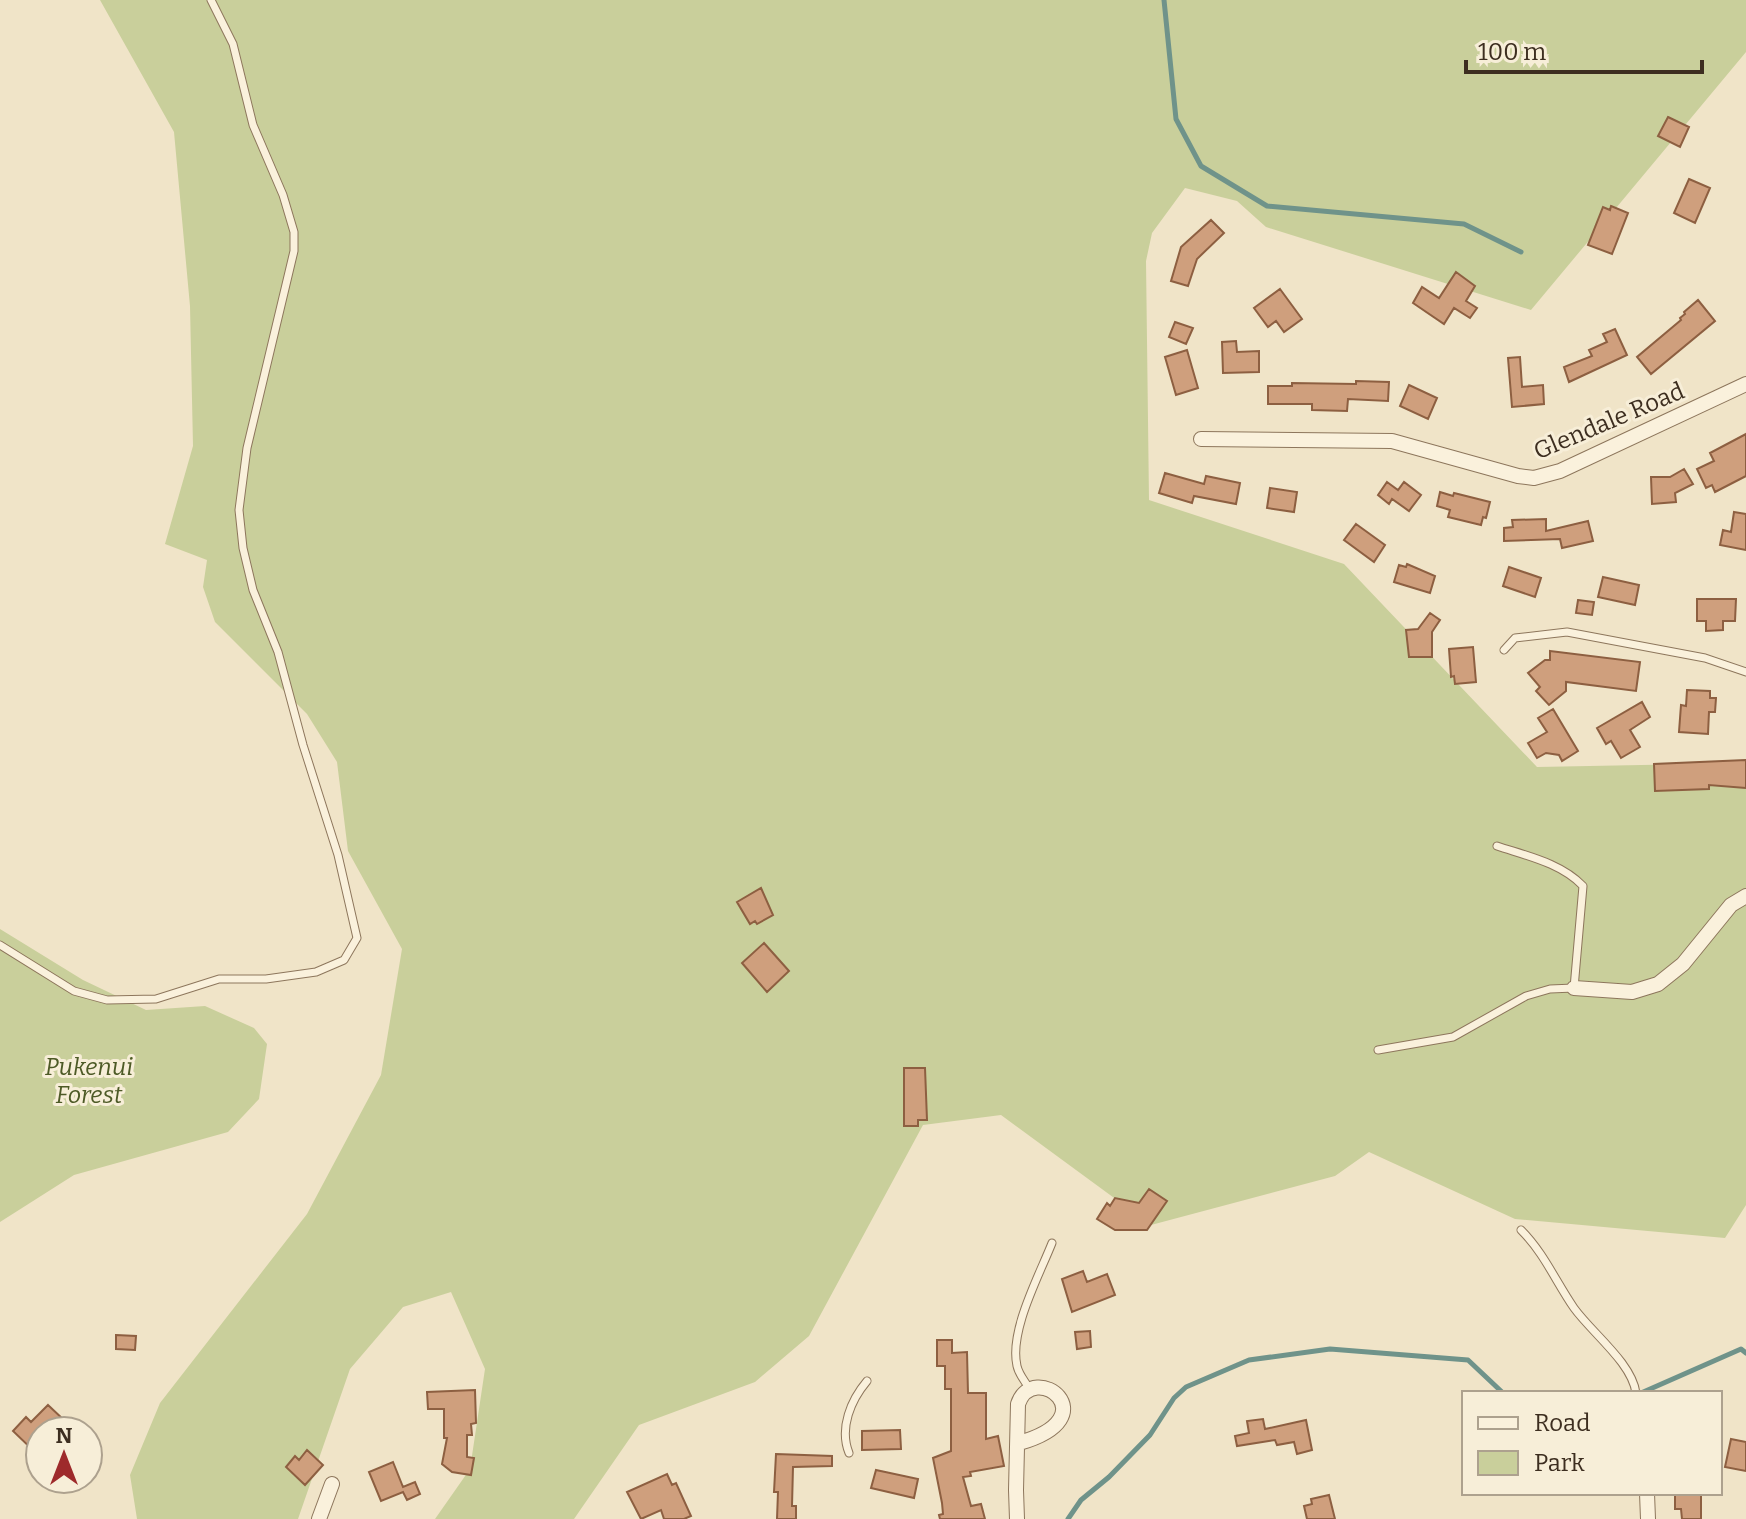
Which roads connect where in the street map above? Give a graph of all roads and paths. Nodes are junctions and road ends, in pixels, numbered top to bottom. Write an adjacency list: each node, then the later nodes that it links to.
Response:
1 (211, 0): 8 (lane)
2 (1746, 384): 3 (street, Glendale Road)
3 (1201, 439)
4 (1504, 650): 5 (lane)
5 (1746, 672)
6 (1497, 846): 9 (lane)
7 (1746, 896): 9 (street)
8 (0, 945)
9 (1574, 988): 10 (lane)
10 (1378, 1050)
11 (1521, 1230): 15 (lane)
12 (1052, 1243): 14 (lane)
13 (867, 1381): 17 (lane)
14 (1029, 1388): 16 (street); 16 (street)
15 (1636, 1391)
16 (1019, 1443): 21 (street)
17 (849, 1453)
18 (332, 1484): 20 (street)
19 (1647, 1495): 22 (street)
20 (319, 1519)
21 (1017, 1519)
22 (1648, 1519)

